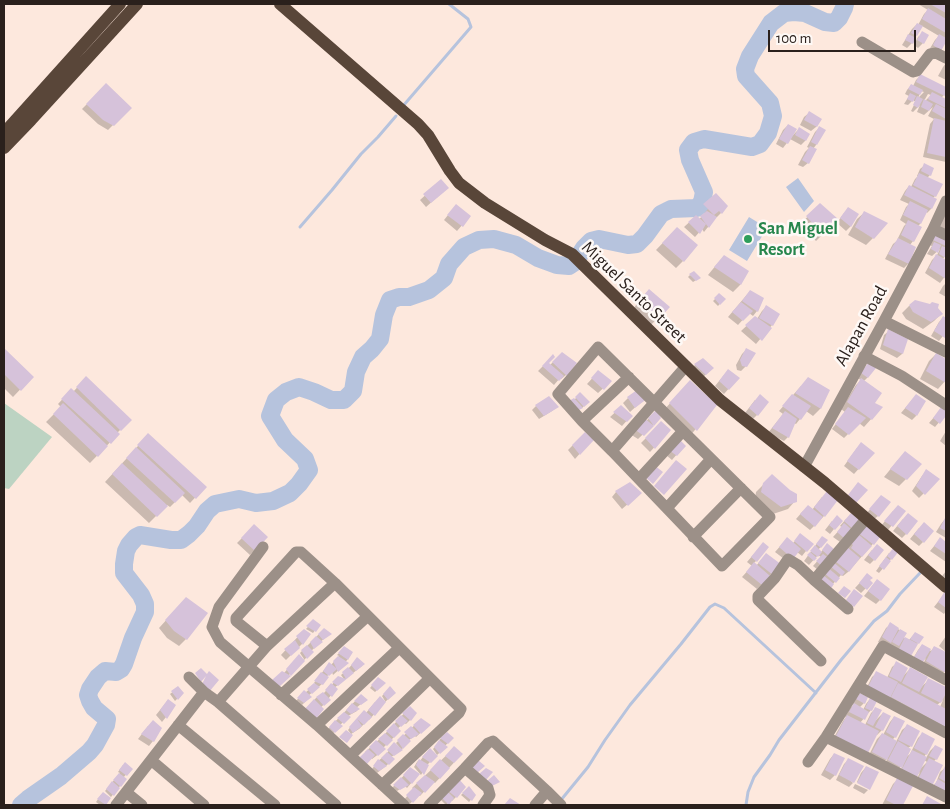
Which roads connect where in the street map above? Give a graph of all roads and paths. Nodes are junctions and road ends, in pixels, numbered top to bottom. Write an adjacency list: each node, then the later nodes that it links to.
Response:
1 (120, 4): 6 (main road)
2 (137, 4): 6 (main road)
3 (280, 4): 13 (main road, Miguel Santo Street)
4 (862, 42): 5 (street)
5 (946, 58)
6 (5, 139)
7 (946, 201): 8 (street, Alapan Road)
8 (933, 229): 9 (street); 10 (street, Alapan Road)
9 (946, 235)
10 (884, 321): 11 (street); 12 (street, Alapan Road)
11 (946, 352)
12 (864, 356): 16 (street); 21 (street, Alapan Road)
13 (686, 366): 15 (street); 21 (main road, Miguel Santo Street)
14 (629, 377): 15 (street); 17 (street); 17 (street)
15 (654, 403): 18 (street); 19 (street)
16 (946, 405)
17 (582, 421): 19 (street)
18 (683, 431): 20 (street); 22 (street)
19 (612, 450): 22 (street)
20 (711, 459): 23 (street); 24 (street)
21 (804, 467): 25 (main road, Miguel Santo Street)
22 (639, 479): 24 (street)
23 (741, 488): 26 (street); 26 (street)
24 (667, 508): 26 (street)
25 (866, 519): 28 (street); 30 (main road, Miguel Santo Street)
26 (693, 537)
27 (263, 547): 36 (street)
28 (814, 580): 31 (street); 35 (street)
29 (335, 582): 32 (street); 33 (street); 33 (street)
30 (946, 587)
31 (848, 609)
32 (368, 616): 34 (street); 42 (street)
33 (267, 646): 36 (street)
34 (400, 648): 38 (street); 45 (street)
35 (821, 661)
36 (248, 666): 42 (street); 43 (street)
37 (189, 677): 41 (street)
38 (430, 678): 48 (street); 52 (street)
39 (946, 680): 40 (street)
40 (858, 686): 46 (street); 47 (street)
41 (204, 692): 43 (street); 44 (street)
42 (282, 695): 45 (street)
43 (218, 702): 60 (street)
44 (178, 725): 49 (street); 59 (street)
45 (317, 725): 48 (street)
46 (946, 733)
47 (826, 737): 50 (street); 55 (street)
48 (350, 755): 52 (street)
49 (151, 760): 54 (street); 58 (street)
50 (808, 762)
51 (466, 768): 53 (street); 62 (street); 63 (street)
52 (382, 785): 61 (street)
53 (547, 791): 64 (street); 65 (street)
54 (126, 792): 56 (street); 57 (street)
55 (946, 797)
56 (116, 805)
57 (142, 805)
58 (204, 805)
59 (275, 805)
60 (336, 805)
61 (404, 805)
62 (429, 805)
63 (483, 805)
64 (535, 805)
65 (561, 805)

